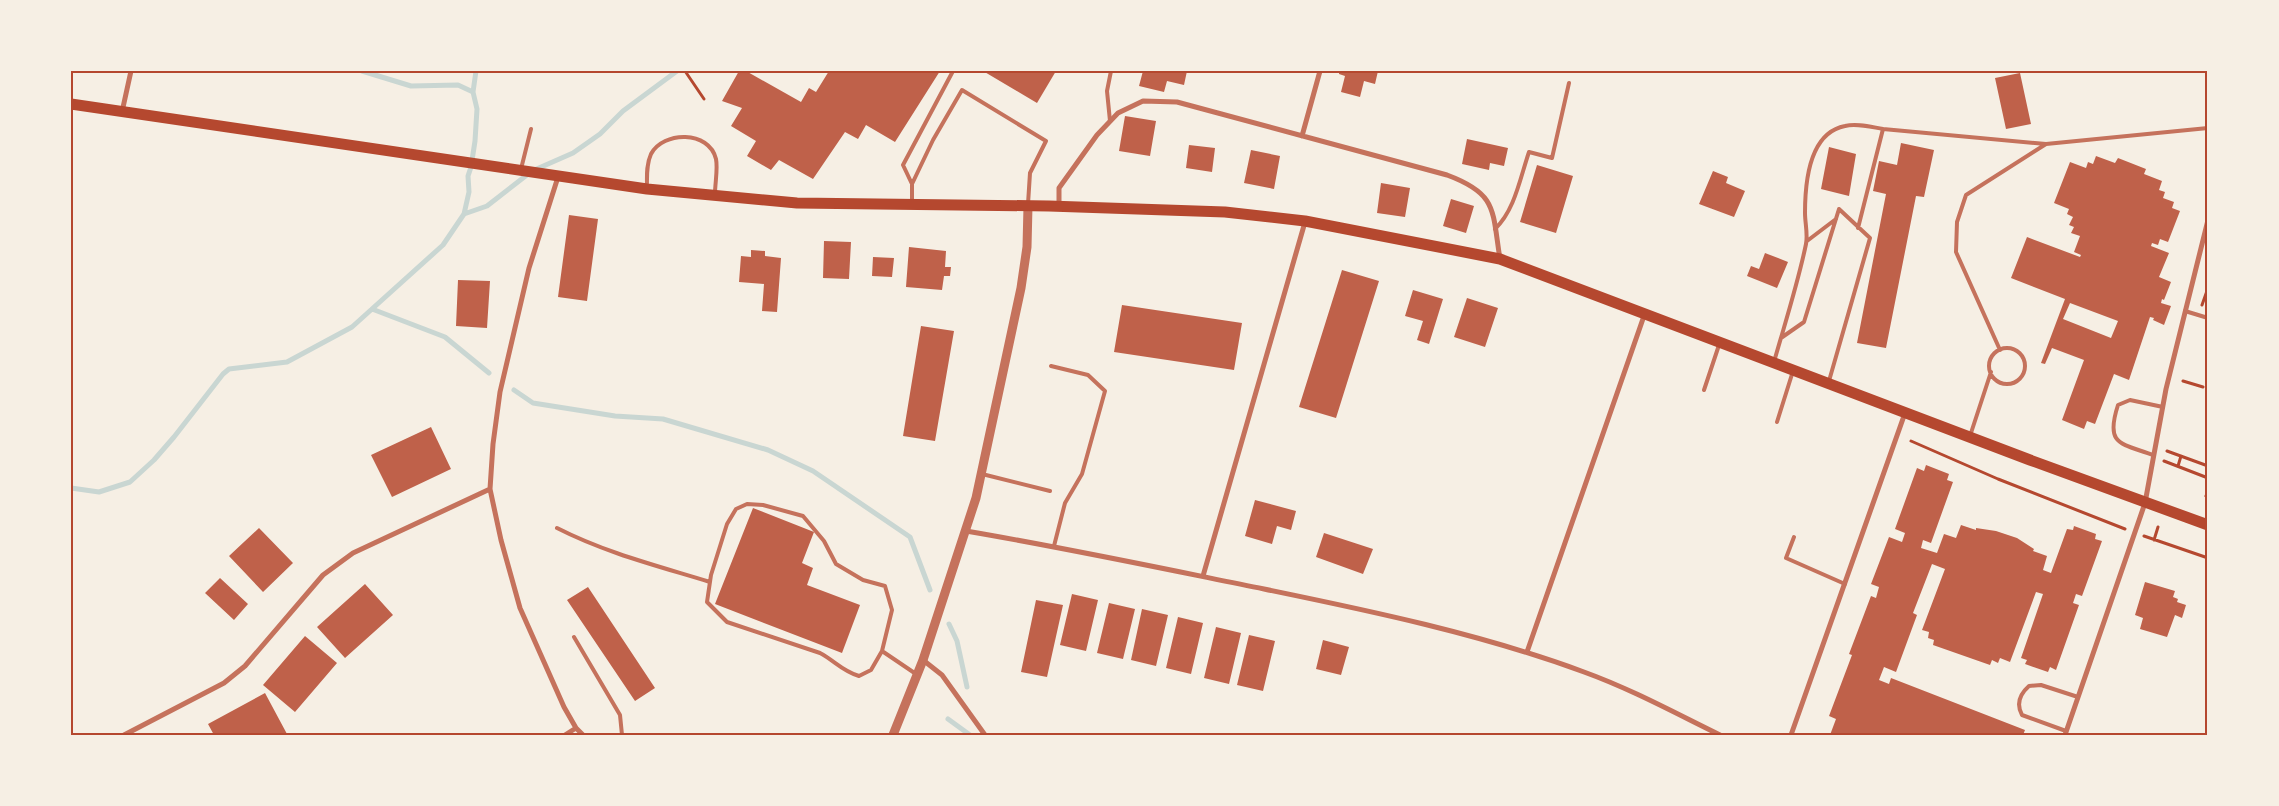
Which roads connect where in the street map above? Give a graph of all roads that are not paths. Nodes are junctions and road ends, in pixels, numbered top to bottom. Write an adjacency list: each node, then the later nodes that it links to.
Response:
1 (131, 71): 7 (street)
2 (953, 71): 16 (lane)
3 (1111, 71): 8 (lane)
4 (1320, 71): 12 (street)
5 (1569, 83): 26 (lane)
6 (71, 104): 7 (main road)
7 (122, 112): 14 (main road)
8 (1110, 121): 12 (street); 21 (street)
9 (2208, 128): 13 (lane)
10 (532, 129): 14 (lane)
11 (1883, 129): 13 (lane); 25 (lane); 27 (lane)
12 (1302, 136): 26 (street)
13 (2046, 144): 34 (lane)
14 (520, 171): 15 (main road)
15 (558, 176): 17 (main road); 47 (street)
16 (912, 184): 19 (lane); 20 (lane)
17 (647, 189): 18 (main road); 18 (lane)
18 (715, 196): 19 (main road)
19 (912, 205): 20 (main road)
20 (1028, 206): 21 (main road); 46 (street)
21 (1059, 207): 24 (main road)
22 (1836, 220): 25 (lane); 27 (lane); 32 (lane)
23 (2208, 220): 29 (street)
24 (1305, 222): 28 (main road); 55 (street)
25 (1858, 228): 39 (lane)
26 (1495, 229): 28 (street)
27 (1807, 241): 32 (lane)
28 (1500, 259): 30 (main road)
29 (2185, 311): 31 (lane); 41 (street)
30 (1645, 313): 33 (main road); 60 (street)
31 (2208, 318)
32 (1780, 338): 35 (lane)
33 (1720, 342): 35 (main road); 40 (lane)
34 (2000, 350): 38 (lane); 38 (lane)
35 (1774, 362): 37 (main road)
36 (1051, 366): 54 (lane)
37 (1794, 370): 39 (main road); 43 (lane)
38 (1991, 372): 44 (lane)
39 (1828, 383): 42 (main road)
40 (1704, 390)
41 (2162, 407): 45 (street); 45 (lane)
42 (1905, 413): 44 (main road); 57 (street)
43 (1776, 422)
44 (1970, 437): 49 (main road)
45 (2153, 455): 49 (street)
46 (982, 474): 48 (lane); 52 (street)
47 (490, 489): 64 (street); 66 (street)
48 (1050, 491)
49 (2145, 503): 50 (main road); 63 (street)
50 (2208, 526)
51 (557, 528): 56 (lane)
52 (966, 532): 54 (street); 61 (street)
53 (1794, 536): 57 (lane)
54 (1054, 546): 55 (street)
55 (1203, 576): 60 (street)
56 (710, 582): 59 (lane); 59 (lane)
57 (1845, 584): 73 (street)
58 (574, 637): 69 (lane)
59 (882, 651): 62 (lane)
60 (1527, 652): 72 (street)
61 (923, 660): 62 (street); 71 (street)
62 (916, 674): 70 (street)
63 (2078, 697): 65 (street); 65 (lane)
64 (576, 728): 67 (street); 68 (street)
65 (2065, 733)
66 (124, 735)
67 (565, 735)
68 (583, 735)
69 (622, 735)
70 (893, 735)
71 (986, 735)
72 (1720, 735)
73 (1791, 735)

